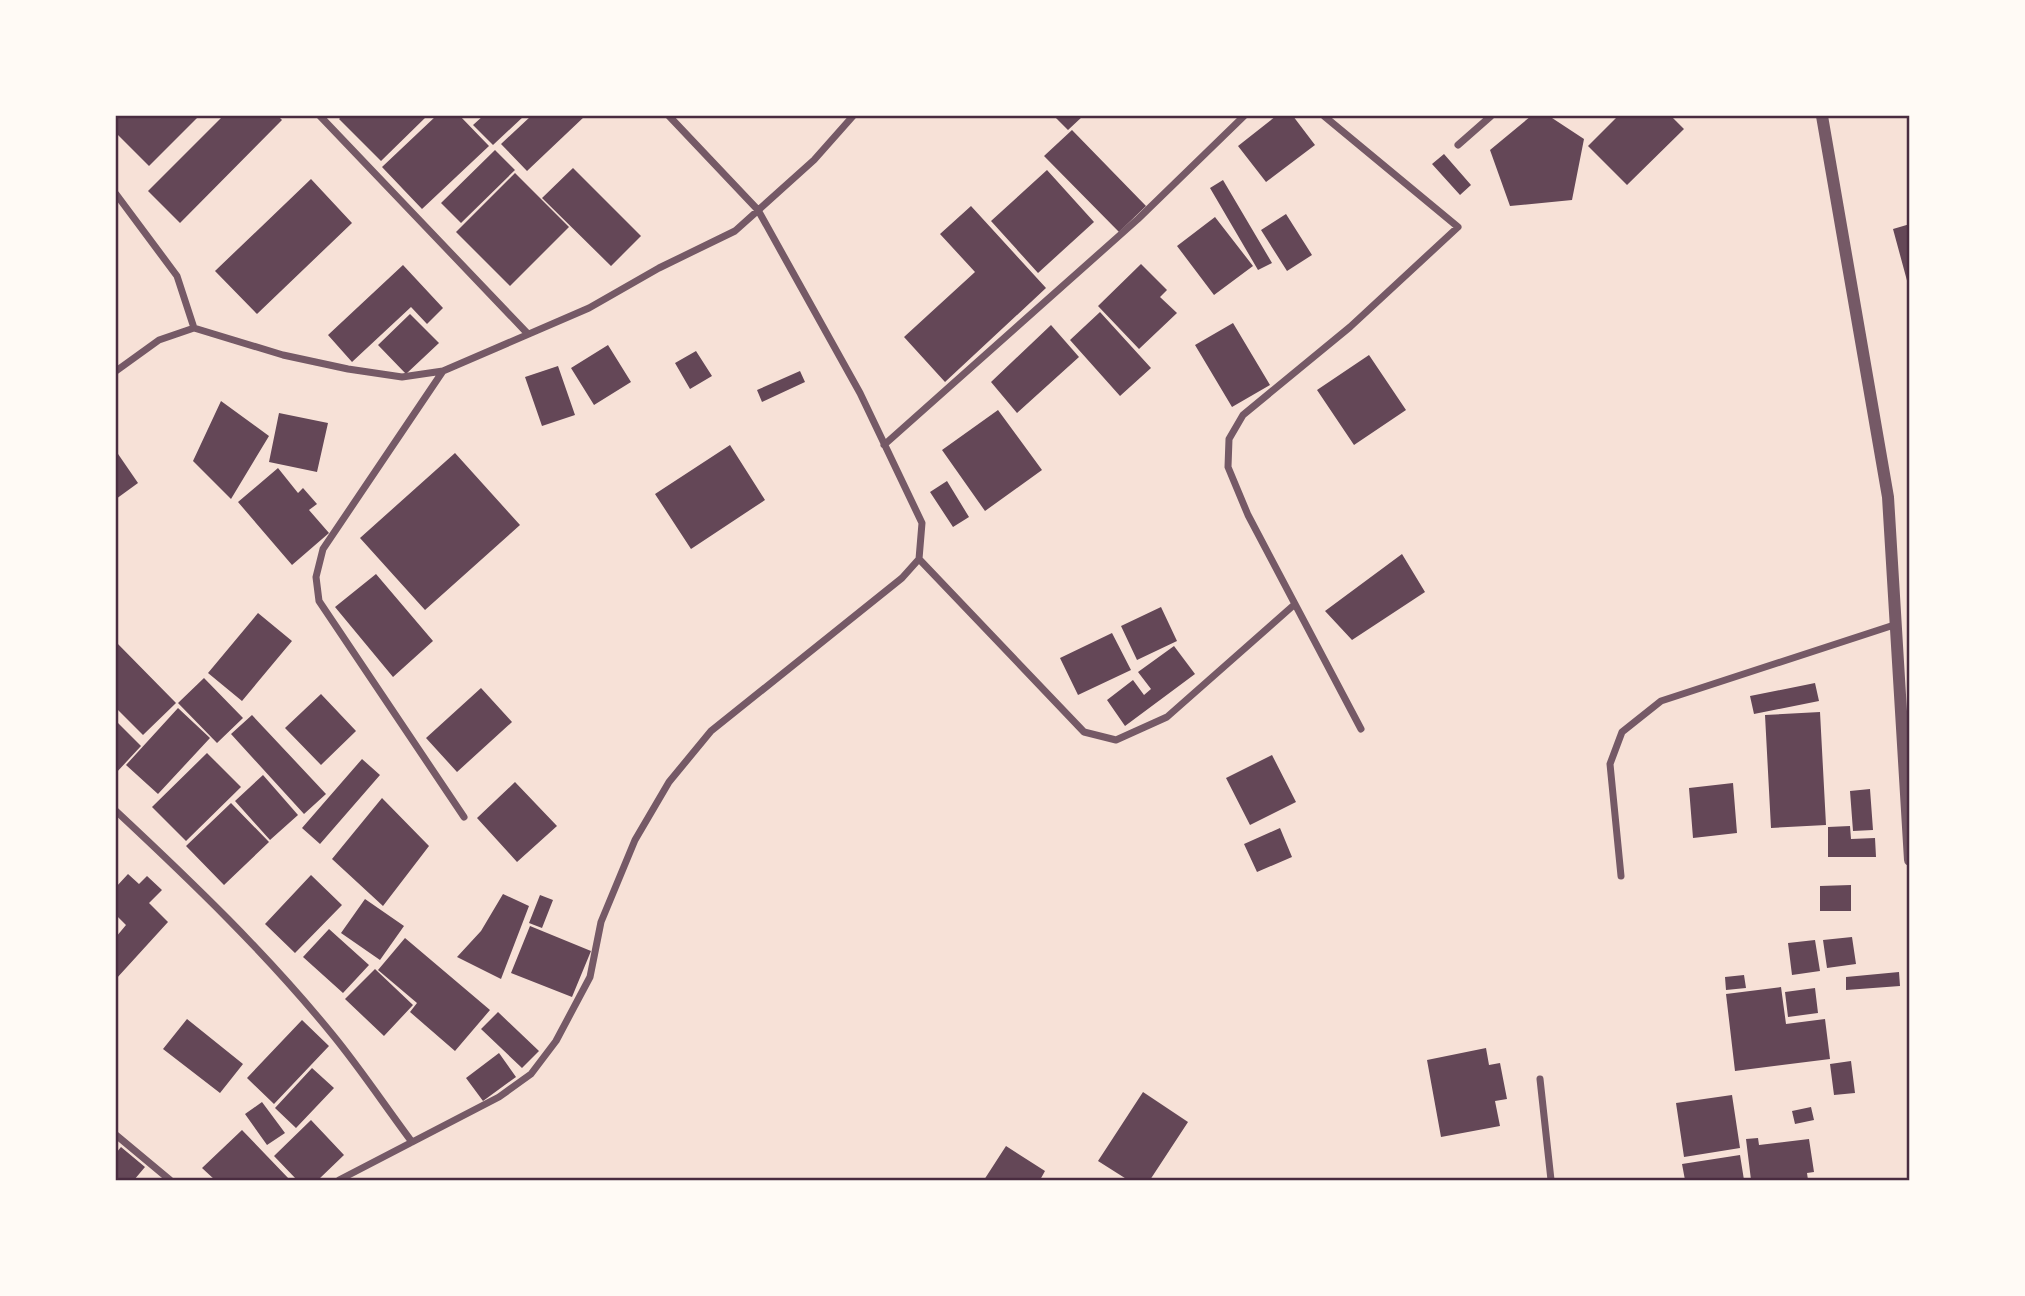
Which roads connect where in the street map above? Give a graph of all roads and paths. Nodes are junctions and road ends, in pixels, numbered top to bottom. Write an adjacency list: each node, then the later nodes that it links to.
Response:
1 (320, 116): 12 (street)
2 (669, 116): 10 (street)
3 (853, 116): 10 (street)
4 (1244, 116): 15 (street)
5 (1324, 116): 17 (street)
6 (1491, 116): 8 (street)
7 (1822, 116): 18 (street)
8 (1458, 145)
9 (116, 194): 11 (street)
10 (758, 210): 12 (street); 15 (street)
11 (194, 328): 13 (street); 14 (street)
12 (528, 334): 14 (street)
13 (116, 371)
14 (443, 371): 22 (street)
15 (884, 445): 16 (street)
16 (919, 559): 17 (street); 27 (street)
17 (1295, 604): 19 (street)
18 (1894, 625): 20 (street); 24 (street)
19 (1361, 729)
20 (1906, 767): 23 (street)
21 (116, 811): 27 (street)
22 (464, 817)
23 (1909, 860)
24 (1621, 876)
25 (1540, 1079): 30 (street)
26 (116, 1135): 28 (street)
27 (411, 1142): 29 (street)
28 (170, 1181)
29 (339, 1181)
30 (1551, 1181)

